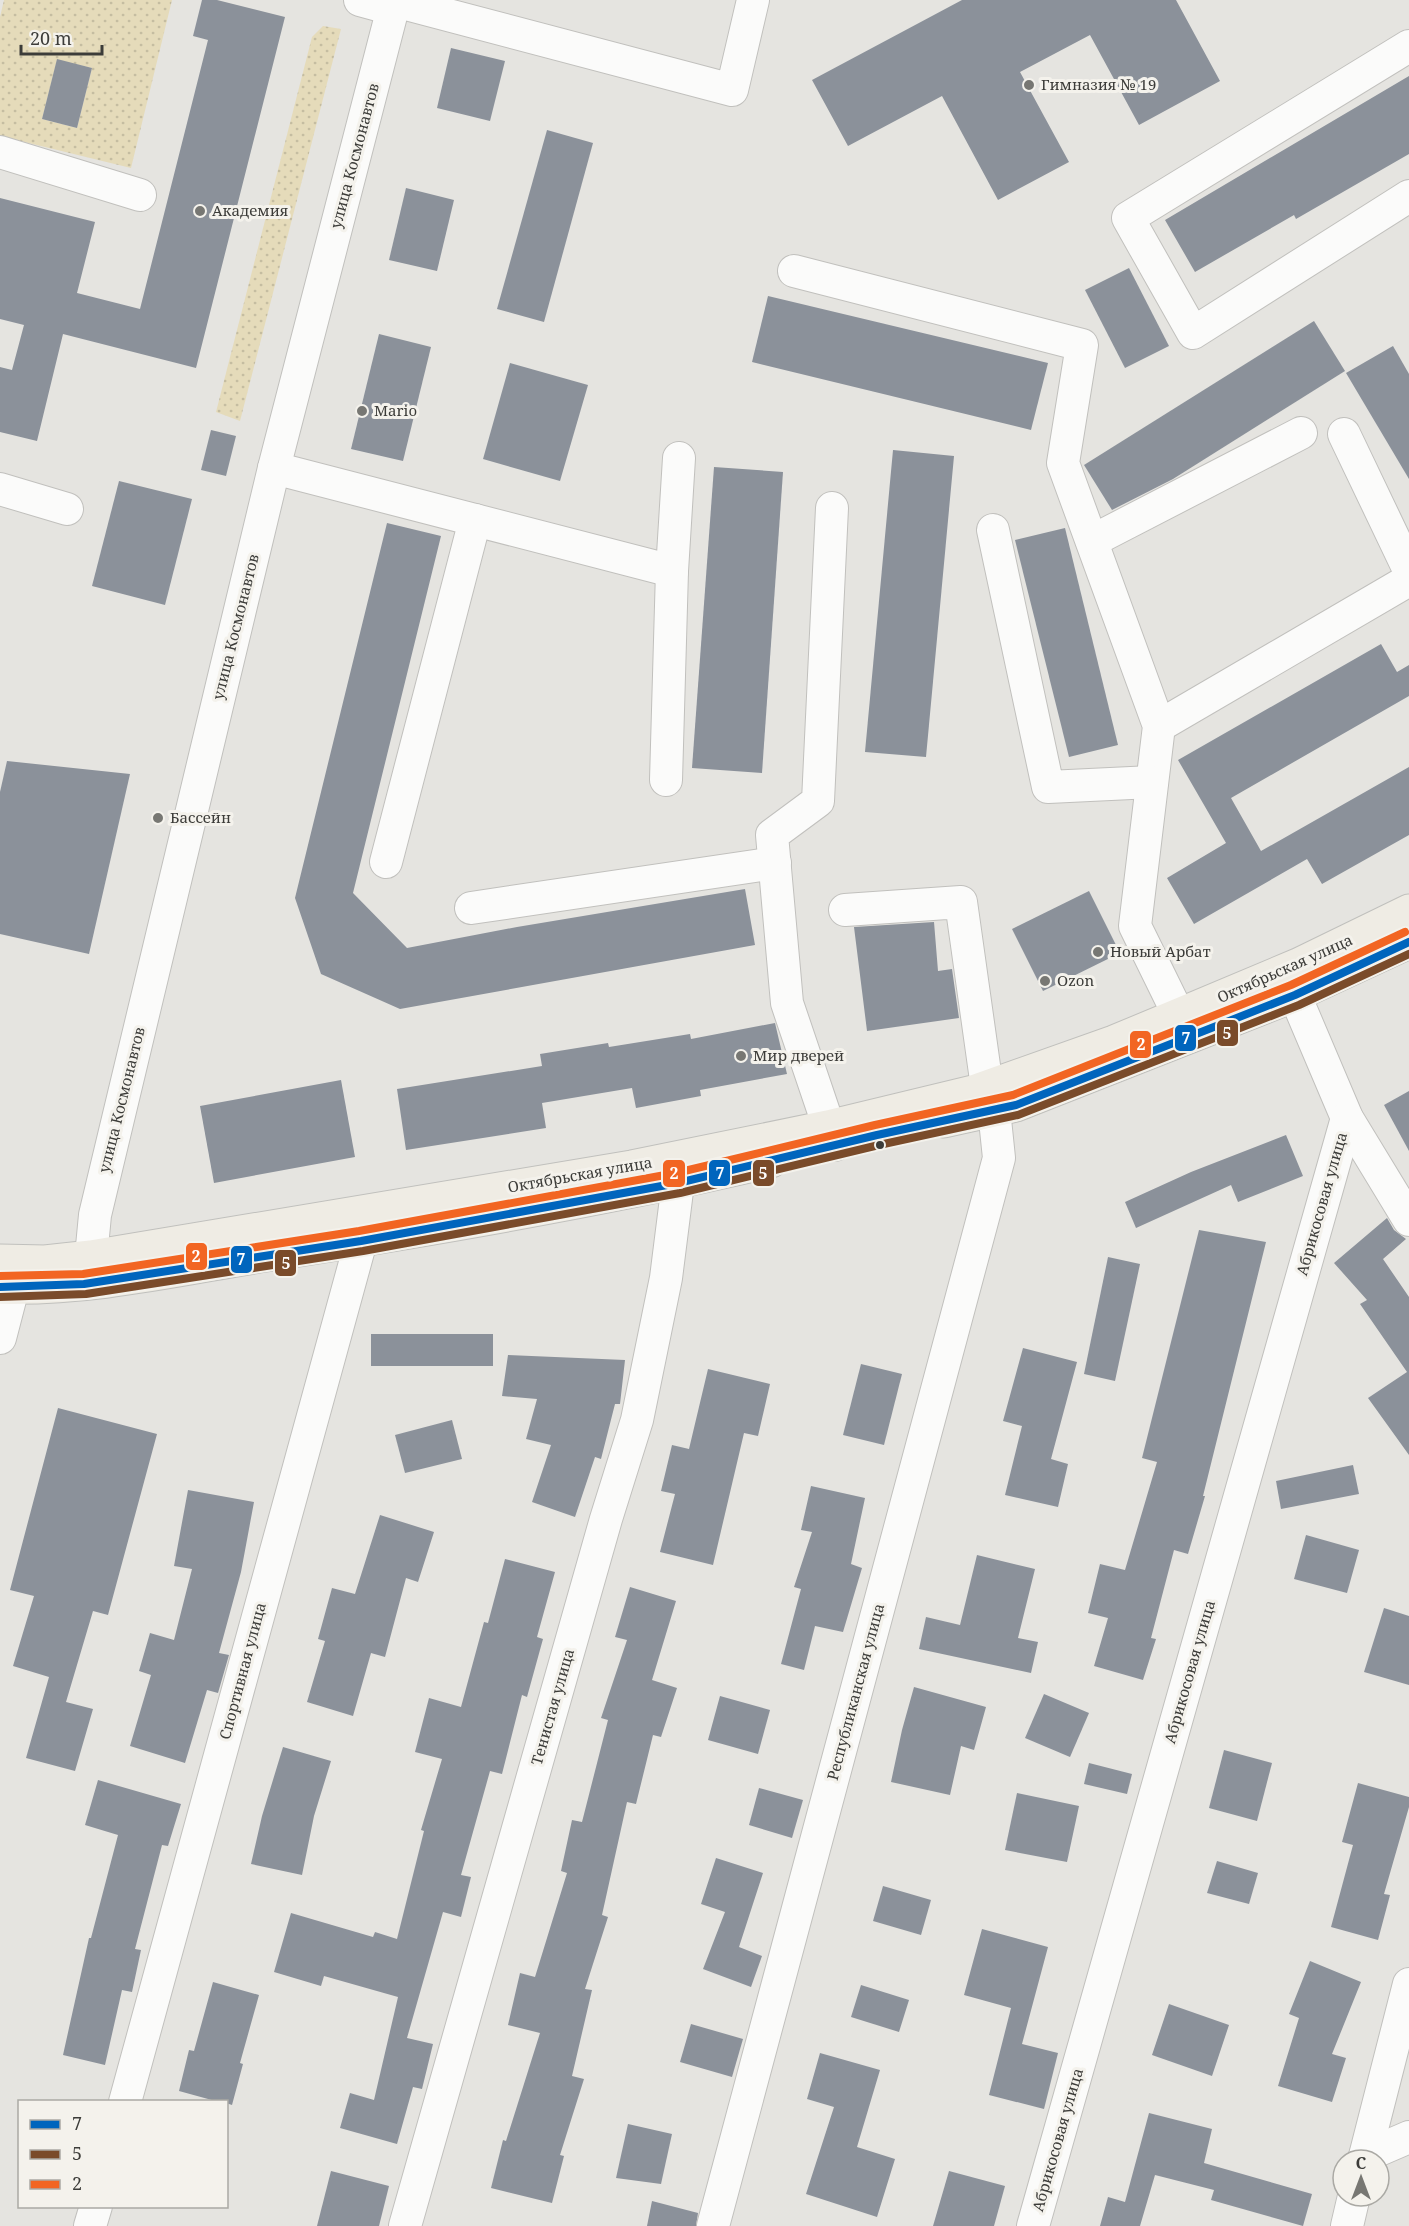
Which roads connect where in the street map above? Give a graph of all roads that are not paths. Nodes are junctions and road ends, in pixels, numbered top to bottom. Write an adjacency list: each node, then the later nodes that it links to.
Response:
1 (360, 0): 3 (street)
2 (753, 0): 3 (street)
3 (394, 4): 12 (street, улица Космонавтов)
4 (1409, 46): 7 (street)
5 (0, 152): 6 (street)
6 (140, 195)
7 (1409, 196)
8 (794, 271): 18 (street)
9 (1301, 433): 18 (street)
10 (1344, 434): 19 (street)
11 (679, 458): 20 (street)
12 (274, 468): 16 (street); 39 (street, улица Космонавтов)
13 (0, 489): 15 (street)
14 (832, 508): 26 (street)
15 (67, 509)
16 (475, 520): 20 (street); 25 (street)
17 (993, 530): 24 (street)
18 (1092, 541): 22 (street)
19 (1409, 570)
20 (672, 571): 23 (street)
21 (1409, 580): 22 (street)
22 (1158, 726): 24 (street)
23 (666, 780)
24 (1152, 782): 32 (street)
25 (386, 862)
26 (775, 864): 27 (street); 35 (street)
27 (471, 908)
28 (844, 910): 33 (street)
29 (1409, 911): 31 (main road, Октябрьская улица)
30 (1409, 942): 31 (main road, Октябрьская улица)
31 (1290, 983): 32 (main road, Октябрьская улица); 34 (street)
32 (1184, 1026): 33 (main road, Октябрьская улица)
33 (990, 1098): 35 (main road, Октябрьская улица); 51 (street, Республиканская улица)
34 (1347, 1118): 37 (street); 52 (street, Абрикосовая улица)
35 (832, 1136): 36 (main road, Октябрьская улица); 39 (main road, Октябрьская улица)
36 (678, 1183): 38 (main road, Октябрьская улица); 50 (street, Тенистая улица)
37 (1409, 1220)
38 (361, 1240): 40 (main road, Октябрьская улица); 43 (street, Спортивная улица)
39 (91, 1257): 40 (main road, Октябрьская улица)
40 (4, 1279): 41 (street)
41 (0, 1338)
42 (1409, 1984): 45 (street)
43 (125, 2100)
44 (1409, 2137): 46 (street)
45 (1367, 2148)
46 (1385, 2148)
47 (95, 2208): 49 (street)
48 (1351, 2208): 53 (street)
49 (90, 2226)
50 (405, 2226)
51 (713, 2226)
52 (1033, 2226)
53 (1347, 2226)

